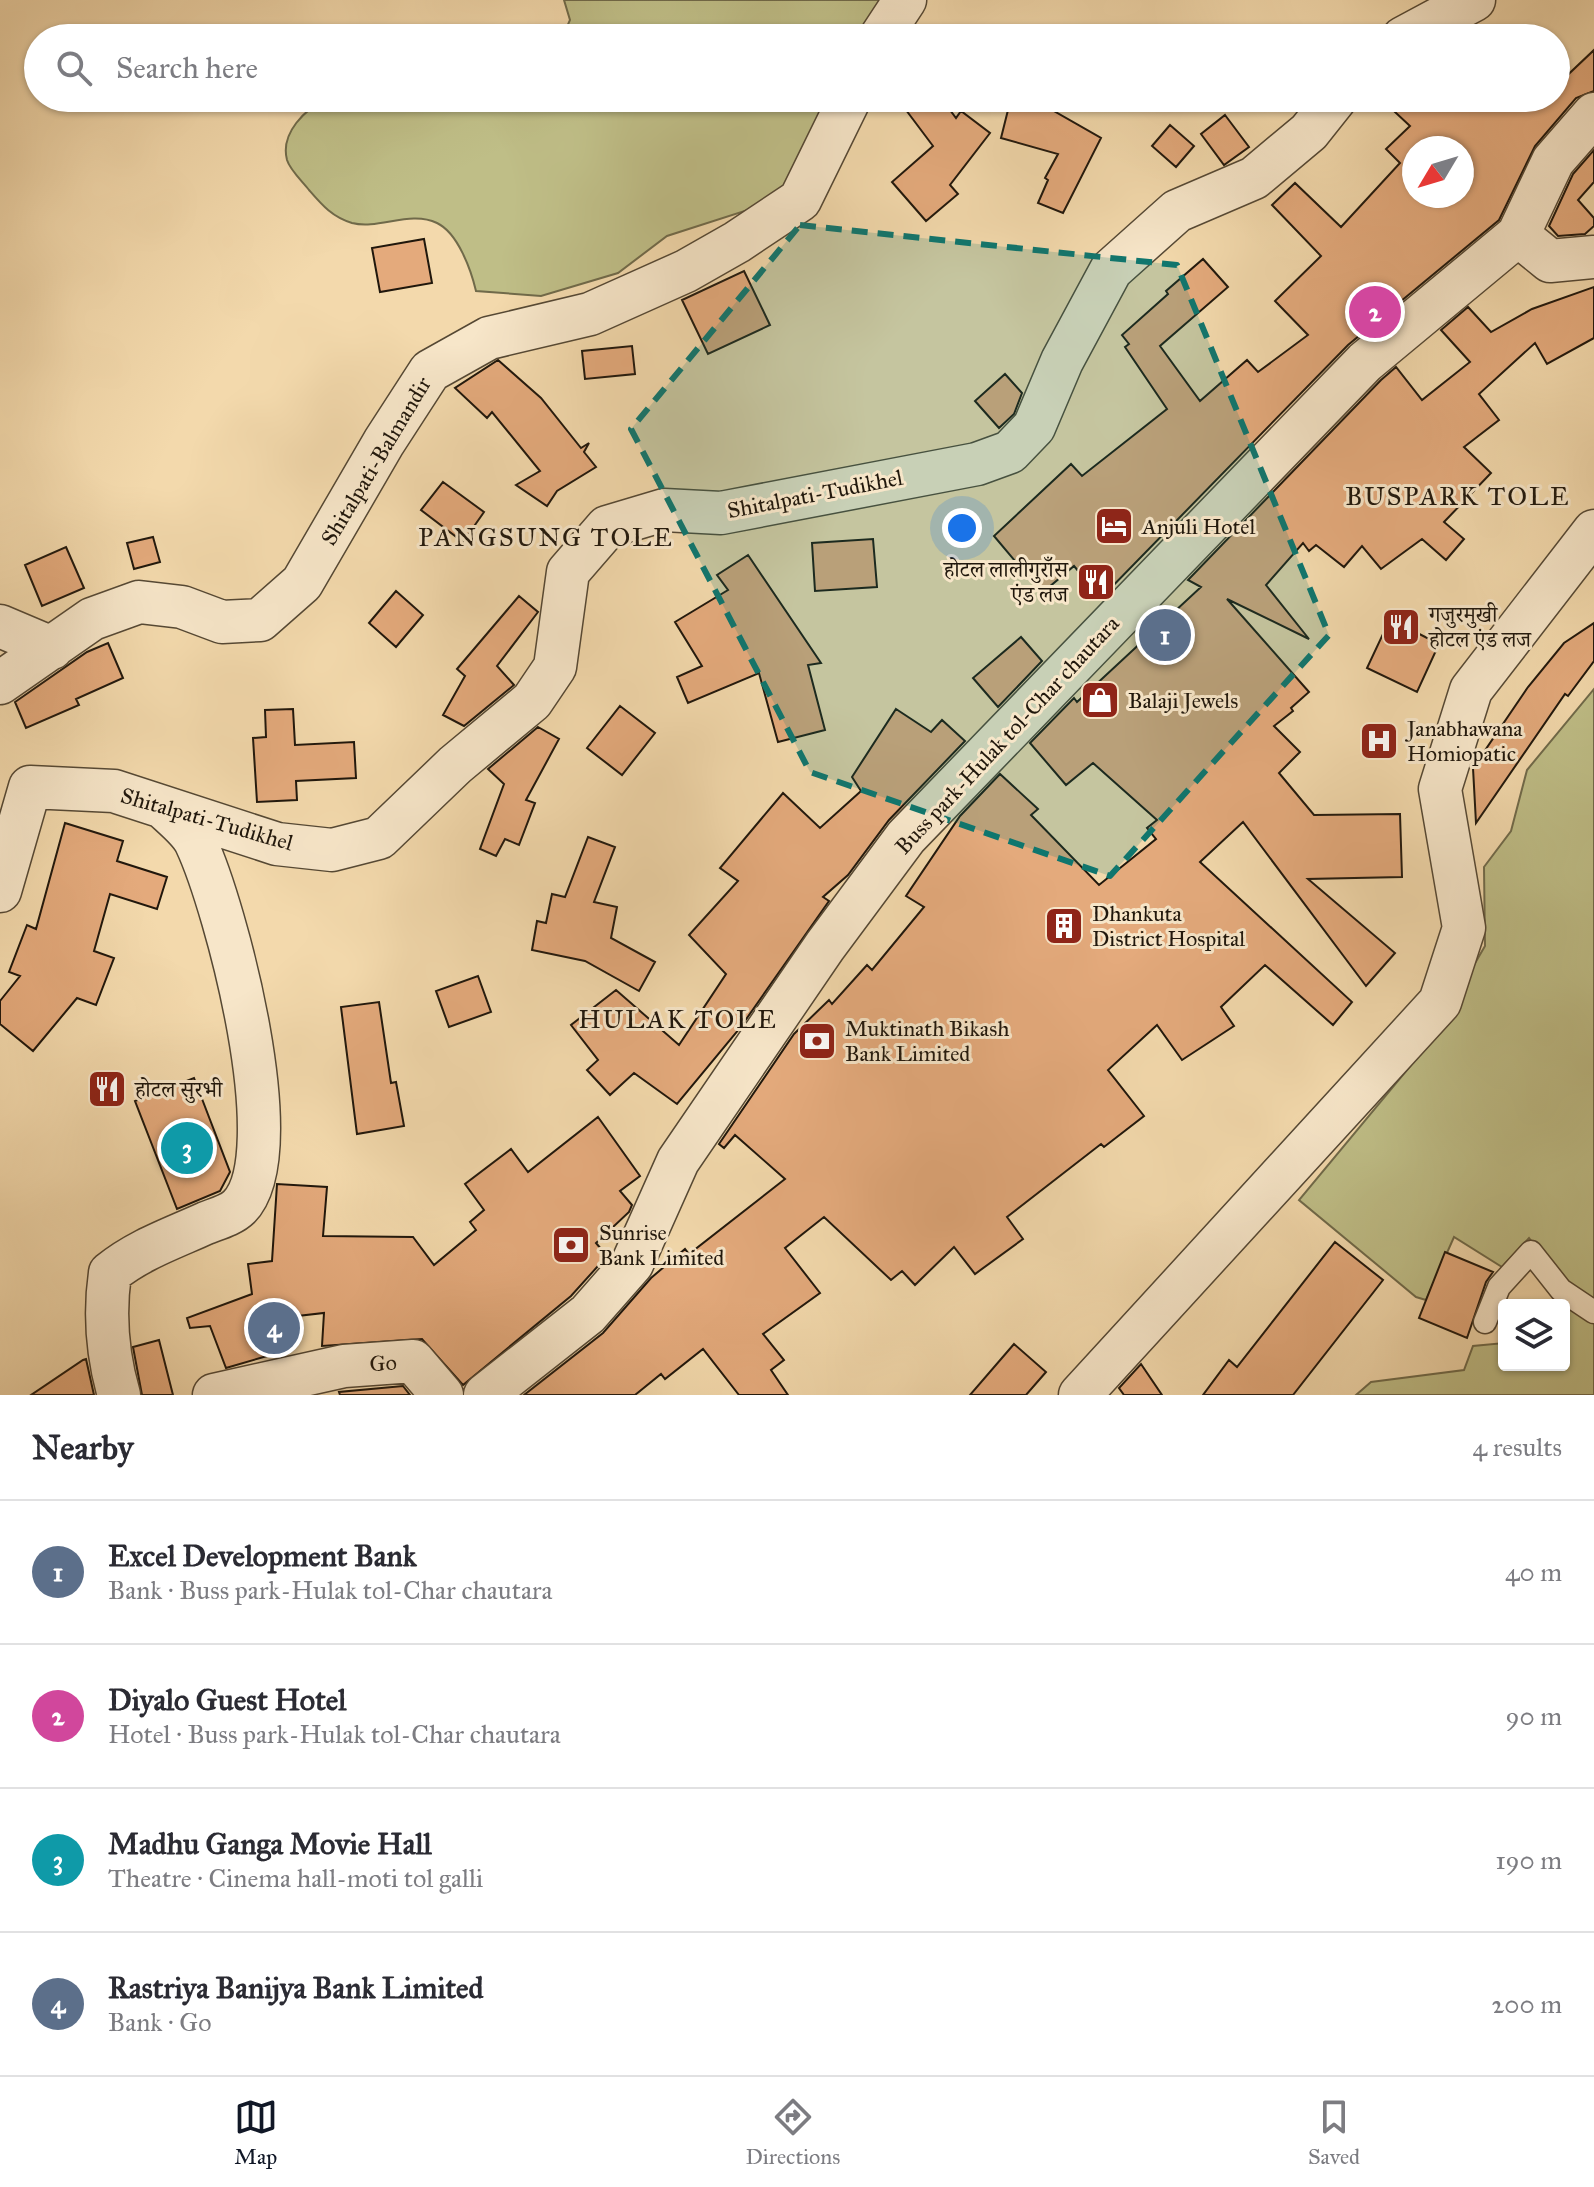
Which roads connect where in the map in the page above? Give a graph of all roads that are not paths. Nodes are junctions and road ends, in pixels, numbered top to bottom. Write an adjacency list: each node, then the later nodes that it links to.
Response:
1 (905, 0): 3 (street)
2 (1474, 0): 4 (street)
3 (889, 24)
4 (1429, 24)
5 (843, 112): 12 (street, Shitalpati-Balmandir)
6 (1325, 112): 15 (street, Shitalpati-Tudikhel)
7 (1594, 114): 8 (street)
8 (1518, 235): 9 (street); 22 (street, Buss park-Hulak tol-Char chautara)
9 (1594, 257)
10 (1594, 531): 23 (street)
11 (0, 626): 12 (street)
12 (52, 648): 13 (street, Shitalpati-Balmandir)
13 (0, 683)
14 (15, 780): 15 (street, Shitalpati-Tudikhel); 16 (street, Shitalpati-Tudikhel)
15 (163, 807): 19 (street)
16 (0, 891)
17 (1594, 1312): 18 (lane)
18 (1485, 1322)
19 (119, 1395)
20 (214, 1395): 21 (street, Go)
21 (442, 1395)
22 (485, 1395)
23 (1080, 1395)

